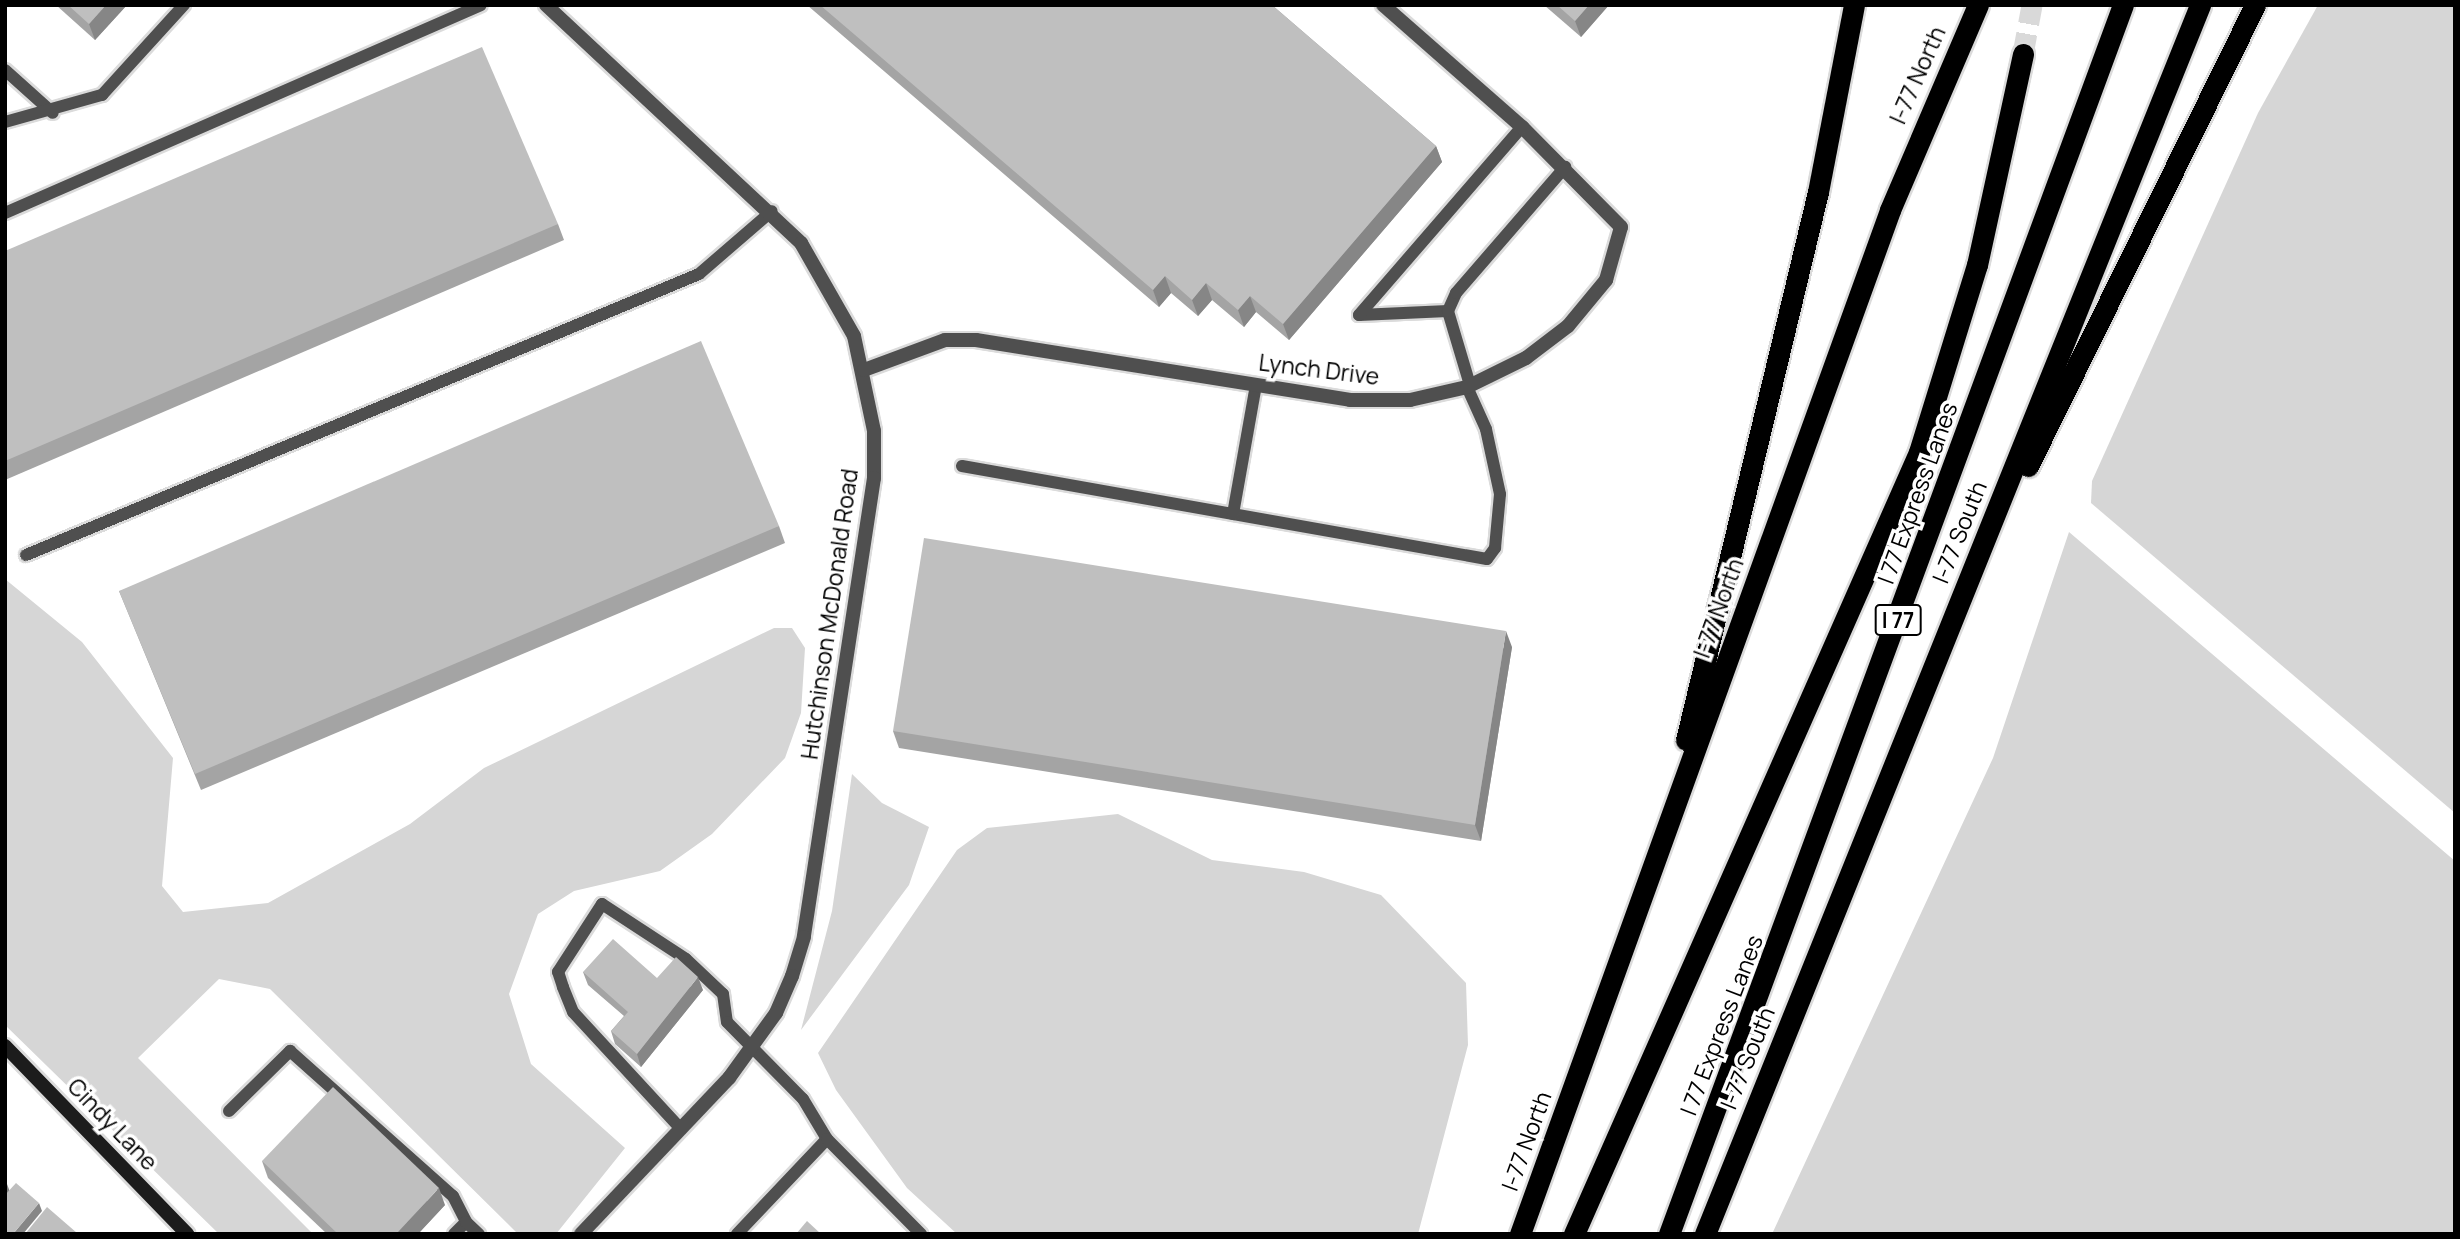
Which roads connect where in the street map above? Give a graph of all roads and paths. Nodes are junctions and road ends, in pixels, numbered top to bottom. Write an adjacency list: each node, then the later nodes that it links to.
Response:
1 (184, 5): 12 (lane)
2 (481, 5): 17 (lane)
3 (546, 5): 16 (street, Hutchinson McDonald Road)
4 (1383, 5): 14 (street, Lynch Drive)
5 (1854, 5): 26 (highway)
6 (1978, 5): 26 (highway, I-77 North)
7 (2123, 5): 41 (highway, I 77 Express Lanes / I 77)
8 (2200, 5): 25 (highway, I-77 South / I 77)
9 (2255, 5): 25 (highway)
10 (2022, 54): 40 (highway, I 77 Express Lanes / I 77)
11 (5, 70): 12 (lane)
12 (53, 113): 13 (lane)
13 (5, 122)
14 (1522, 127): 15 (street, Lynch Drive); 18 (lane)
15 (1565, 167): 18 (lane); 21 (street, Lynch Drive)
16 (772, 211): 19 (street, Hutchinson McDonald Road); 24 (lane)
17 (5, 213)
18 (1448, 311): 21 (lane)
19 (864, 370): 20 (street, Lynch Drive); 28 (street, Hutchinson McDonald Road)
20 (1256, 385): 21 (street, Lynch Drive); 23 (lane)
21 (1468, 386): 23 (lane)
22 (962, 466): 23 (lane)
23 (1233, 514)
24 (26, 555)
25 (1949, 629): 42 (highway, I-77 South / I 77)
26 (1662, 841): 39 (highway, I-77 North)
27 (5, 1045): 33 (main road, Cindy Lane)
28 (754, 1048): 30 (street, Hutchinson McDonald Road); 30 (lane); 31 (lane)
29 (229, 1111): 32 (lane)
30 (681, 1129): 36 (street, Hutchinson McDonald Road)
31 (827, 1139): 37 (lane); 38 (lane)
32 (466, 1222): 34 (lane); 35 (lane)
33 (187, 1234)
34 (454, 1234)
35 (479, 1234)
36 (582, 1234)
37 (737, 1234)
38 (921, 1234)
39 (1520, 1234)
40 (1574, 1234)
41 (1668, 1234)
42 (1705, 1234)

